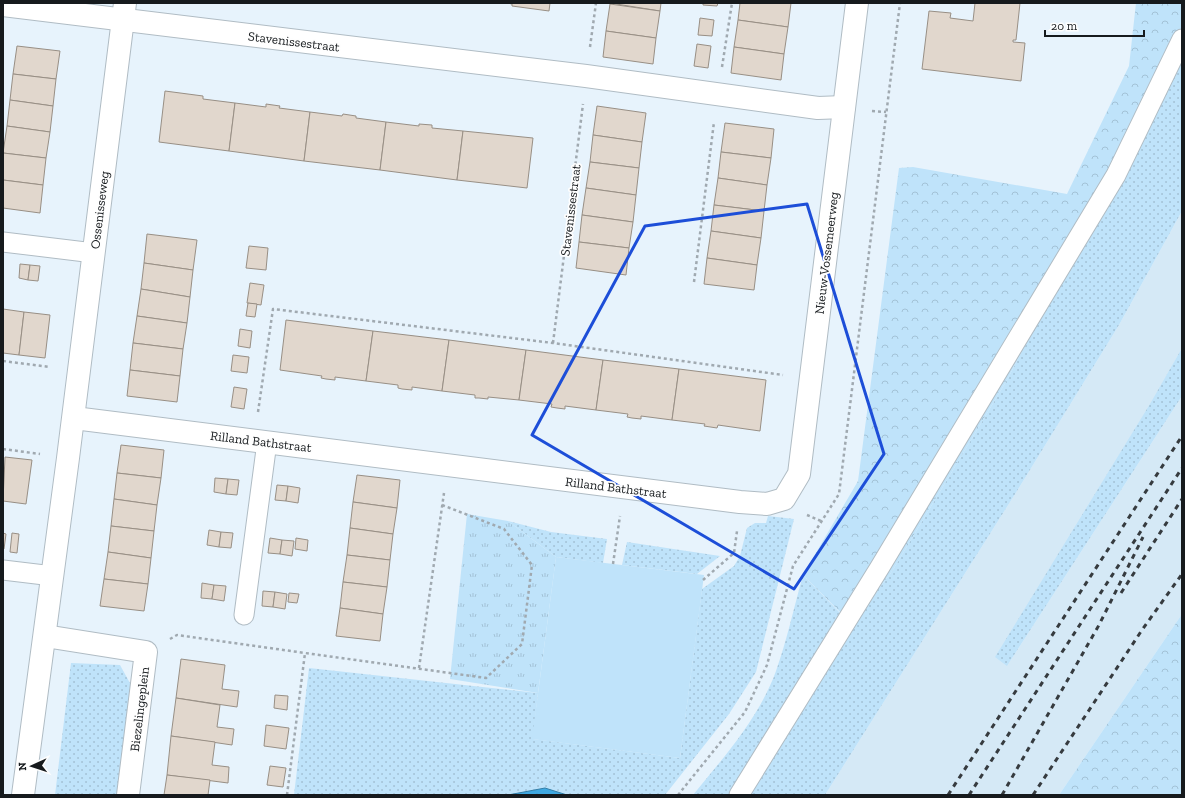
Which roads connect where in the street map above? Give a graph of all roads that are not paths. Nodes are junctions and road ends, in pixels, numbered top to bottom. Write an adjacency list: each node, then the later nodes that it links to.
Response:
1 (857, 3): 5 (street, Nieuw-Vossemeerweg)
2 (3, 5): 3 (street, Stavenissestraat)
3 (124, 12): 5 (street, Stavenissestraat); 7 (street, Ossenisseweg)
4 (1182, 39): 17 (lane)
5 (844, 107): 10 (street, Nieuw-Vossemeerweg)
6 (3, 242): 7 (lane)
7 (94, 253): 8 (street, Ossenisseweg)
8 (74, 418): 9 (street, Rilland Bathstraat); 12 (street)
9 (260, 441): 10 (street, Rilland Bathstraat); 13 (lane)
10 (784, 499)
11 (3, 570): 12 (lane)
12 (53, 576): 14 (street)
13 (244, 615)
14 (45, 636): 15 (street); 16 (street, Biezelingeplein)
15 (23, 795)
16 (128, 795)
17 (739, 795)

